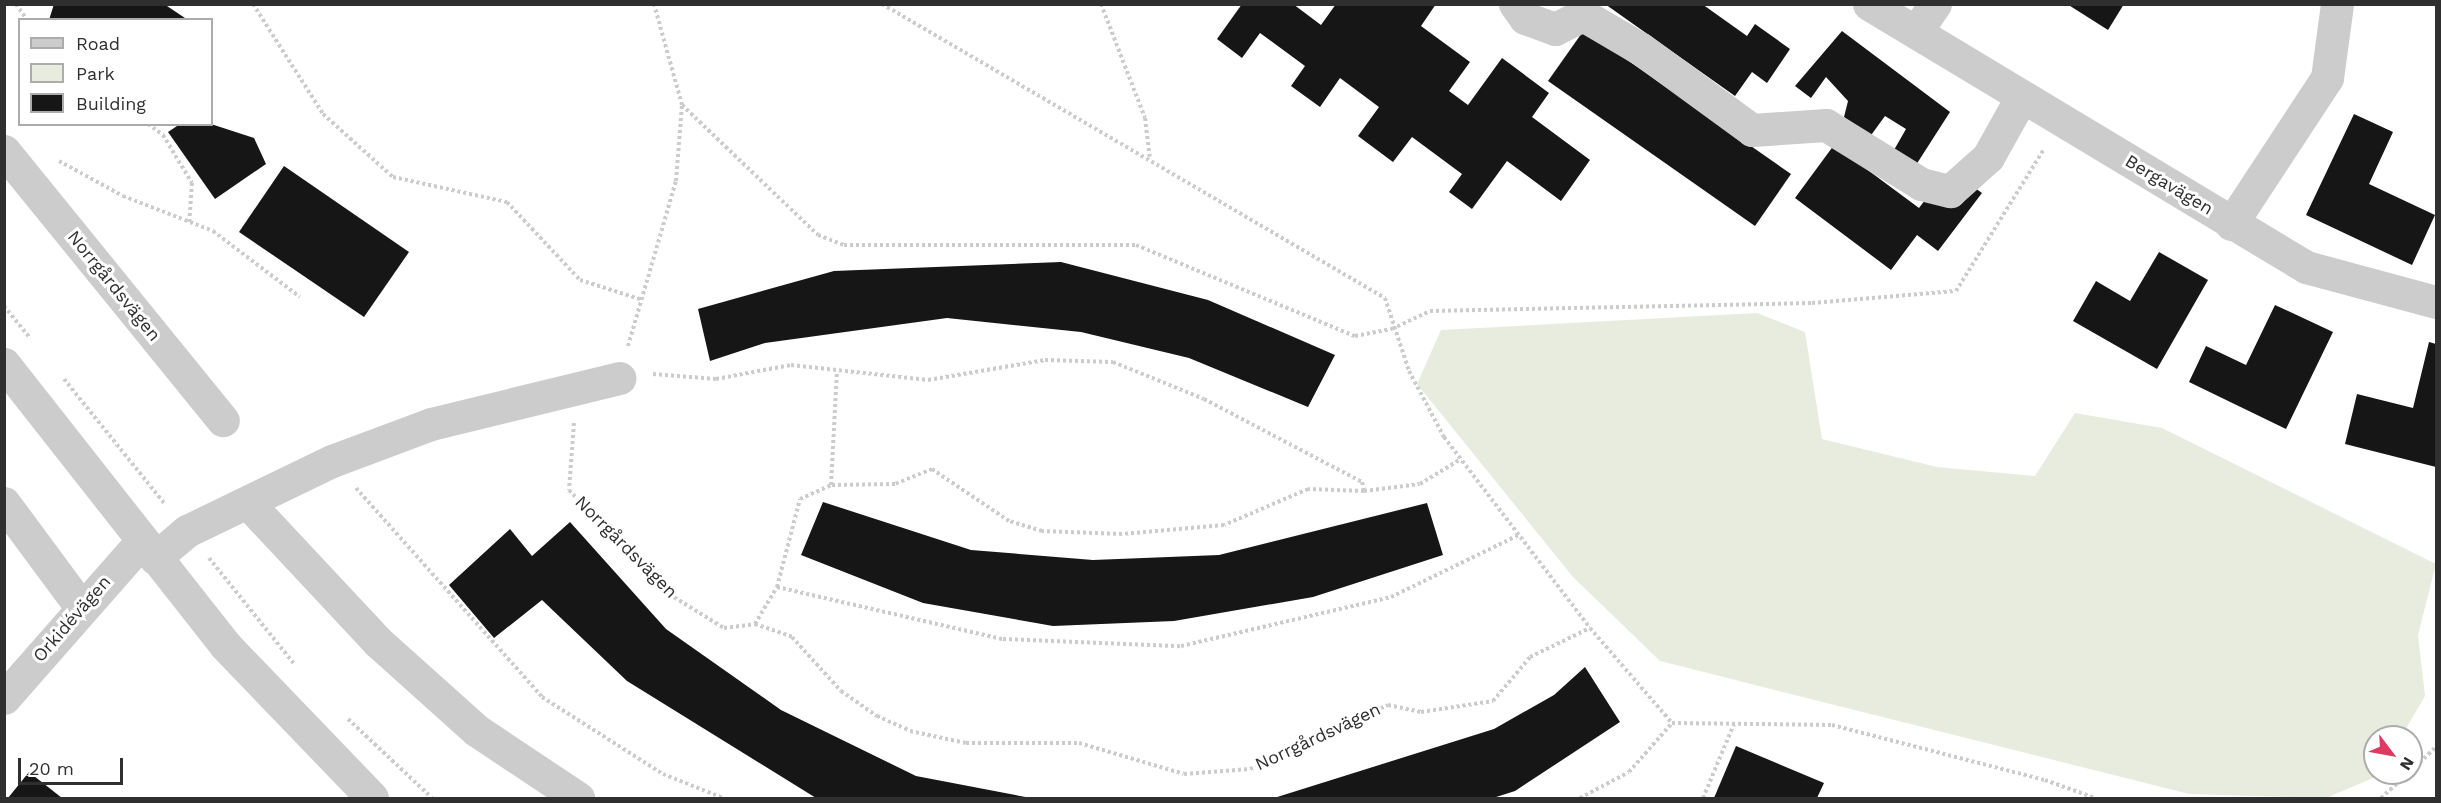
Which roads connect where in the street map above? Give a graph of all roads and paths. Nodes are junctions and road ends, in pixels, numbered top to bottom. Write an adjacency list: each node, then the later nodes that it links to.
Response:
1 (16, 4): 10 (path)
2 (253, 4): 22 (path)
3 (654, 4): 13 (path)
4 (882, 4): 17 (path)
5 (1101, 4): 17 (path)
6 (1515, 4): 12 (street)
7 (1869, 4): 11 (street, Bergavägen)
8 (1935, 4): 11 (street)
9 (2337, 4): 20 (street)
10 (26, 18)
11 (1916, 32): 12 (street, Bergavägen)
12 (2021, 98): 14 (street, Bergavägen)
13 (682, 105): 22 (path); 24 (path)
14 (2060, 124): 20 (street, Bergavägen); 24 (path)
15 (151, 126): 19 (path)
16 (4, 151): 29 (street, Norrgårdsvägen)
17 (1150, 158): 24 (path)
18 (55, 159): 19 (path)
19 (189, 222): 21 (path)
20 (2231, 224): 23 (street, Bergavägen)
21 (300, 297)
22 (640, 299): 27 (path)
23 (2436, 302)
24 (1392, 329): 30 (path)
25 (4, 364): 37 (street)
26 (837, 372): 27 (path); 32 (path); 33 (path)
27 (619, 378): 28 (street)
28 (572, 389): 31 (street); 40 (path, Norrgårdsvägen)
29 (223, 420)
30 (1461, 459): 33 (path); 36 (path)
31 (332, 461): 35 (street); 50 (path)
32 (831, 485): 33 (path); 38 (path)
33 (1364, 491)
34 (4, 503): 39 (street)
35 (248, 503): 37 (street); 49 (street)
36 (1521, 534): 38 (path); 41 (path)
37 (149, 549): 39 (street, Orkidévägen); 48 (street)
38 (777, 587): 40 (path)
39 (81, 607): 42 (street, Orkidévägen)
40 (755, 624): 41 (path, Norrgårdsvägen)
41 (1590, 628): 43 (path)
42 (4, 698)
43 (1672, 723): 44 (path); 51 (path)
44 (1734, 724): 52 (path); 53 (path)
45 (2436, 747): 46 (path)
46 (2423, 760)
47 (2396, 785): 54 (path)
48 (372, 798)
49 (578, 798)
50 (723, 798)
51 (1580, 798)
52 (1703, 798)
53 (2096, 798)
54 (2381, 798)

